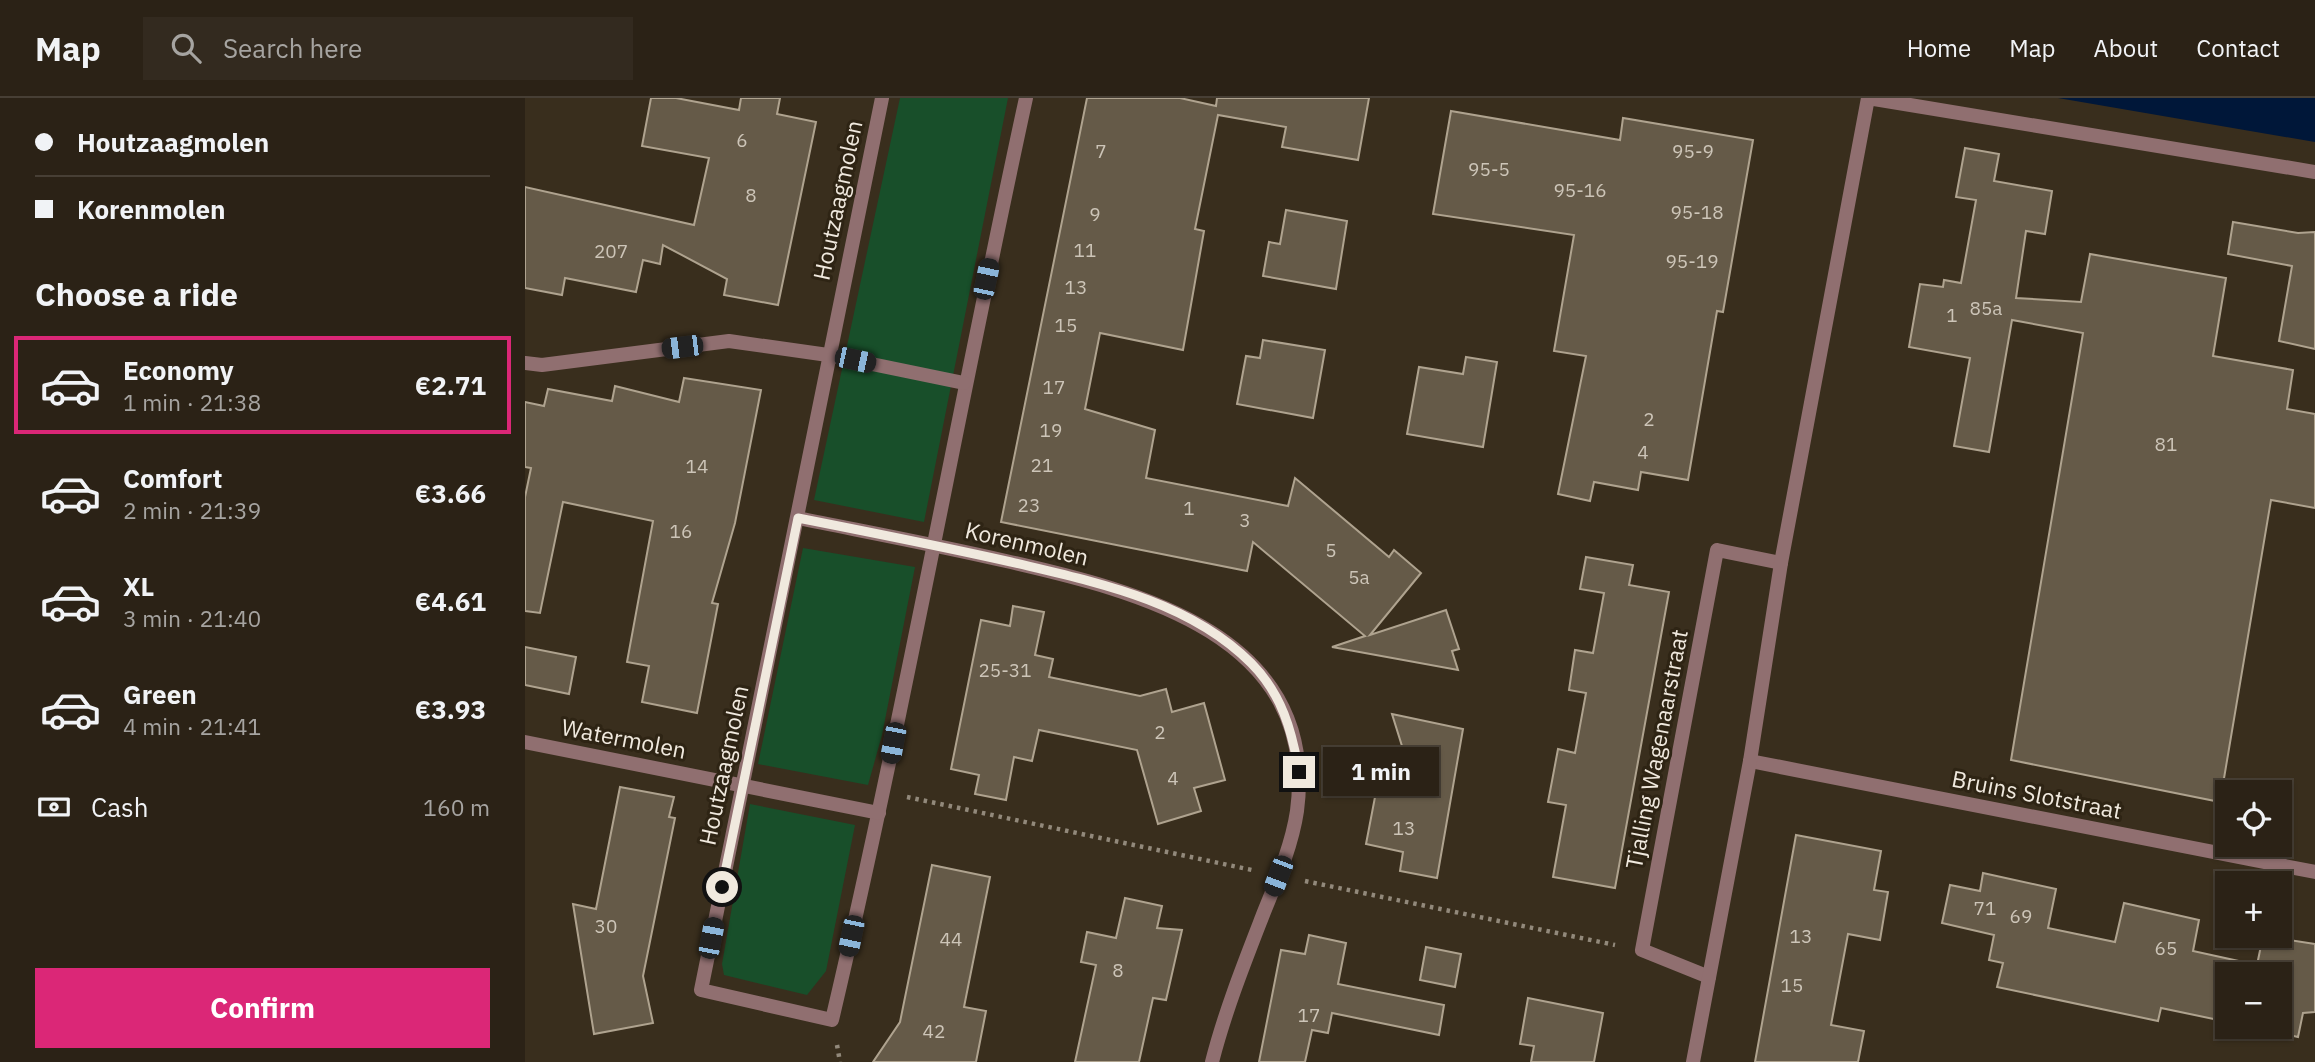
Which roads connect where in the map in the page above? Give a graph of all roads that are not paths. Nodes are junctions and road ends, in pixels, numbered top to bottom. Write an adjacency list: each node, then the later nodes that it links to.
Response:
1 (882, 98): 5 (street, Houtzaagmolen)
2 (1026, 98): 7 (street, Houtzaagmolen)
3 (1868, 98): 4 (street); 10 (street)
4 (2315, 172)
5 (828, 355): 6 (street); 7 (street); 8 (street, Houtzaagmolen)
6 (525, 363)
7 (964, 383): 9 (street, Houtzaagmolen)
8 (798, 518): 9 (street); 13 (street, Houtzaagmolen)
9 (932, 544): 14 (street, Houtzaagmolen); 17 (street, Korenmolen)
10 (1781, 563): 12 (street); 16 (street, Tjalling Wagenaarstraat)
11 (525, 742): 13 (street, Watermolen)
12 (1750, 761): 15 (street, Bruins Slotstraat); 16 (street)
13 (742, 784): 14 (street, Watermolen); 14 (street, Houtzaagmolen)
14 (879, 813)
15 (2315, 872)
16 (1709, 977): 18 (street)
17 (1212, 1062)
18 (1693, 1062)

